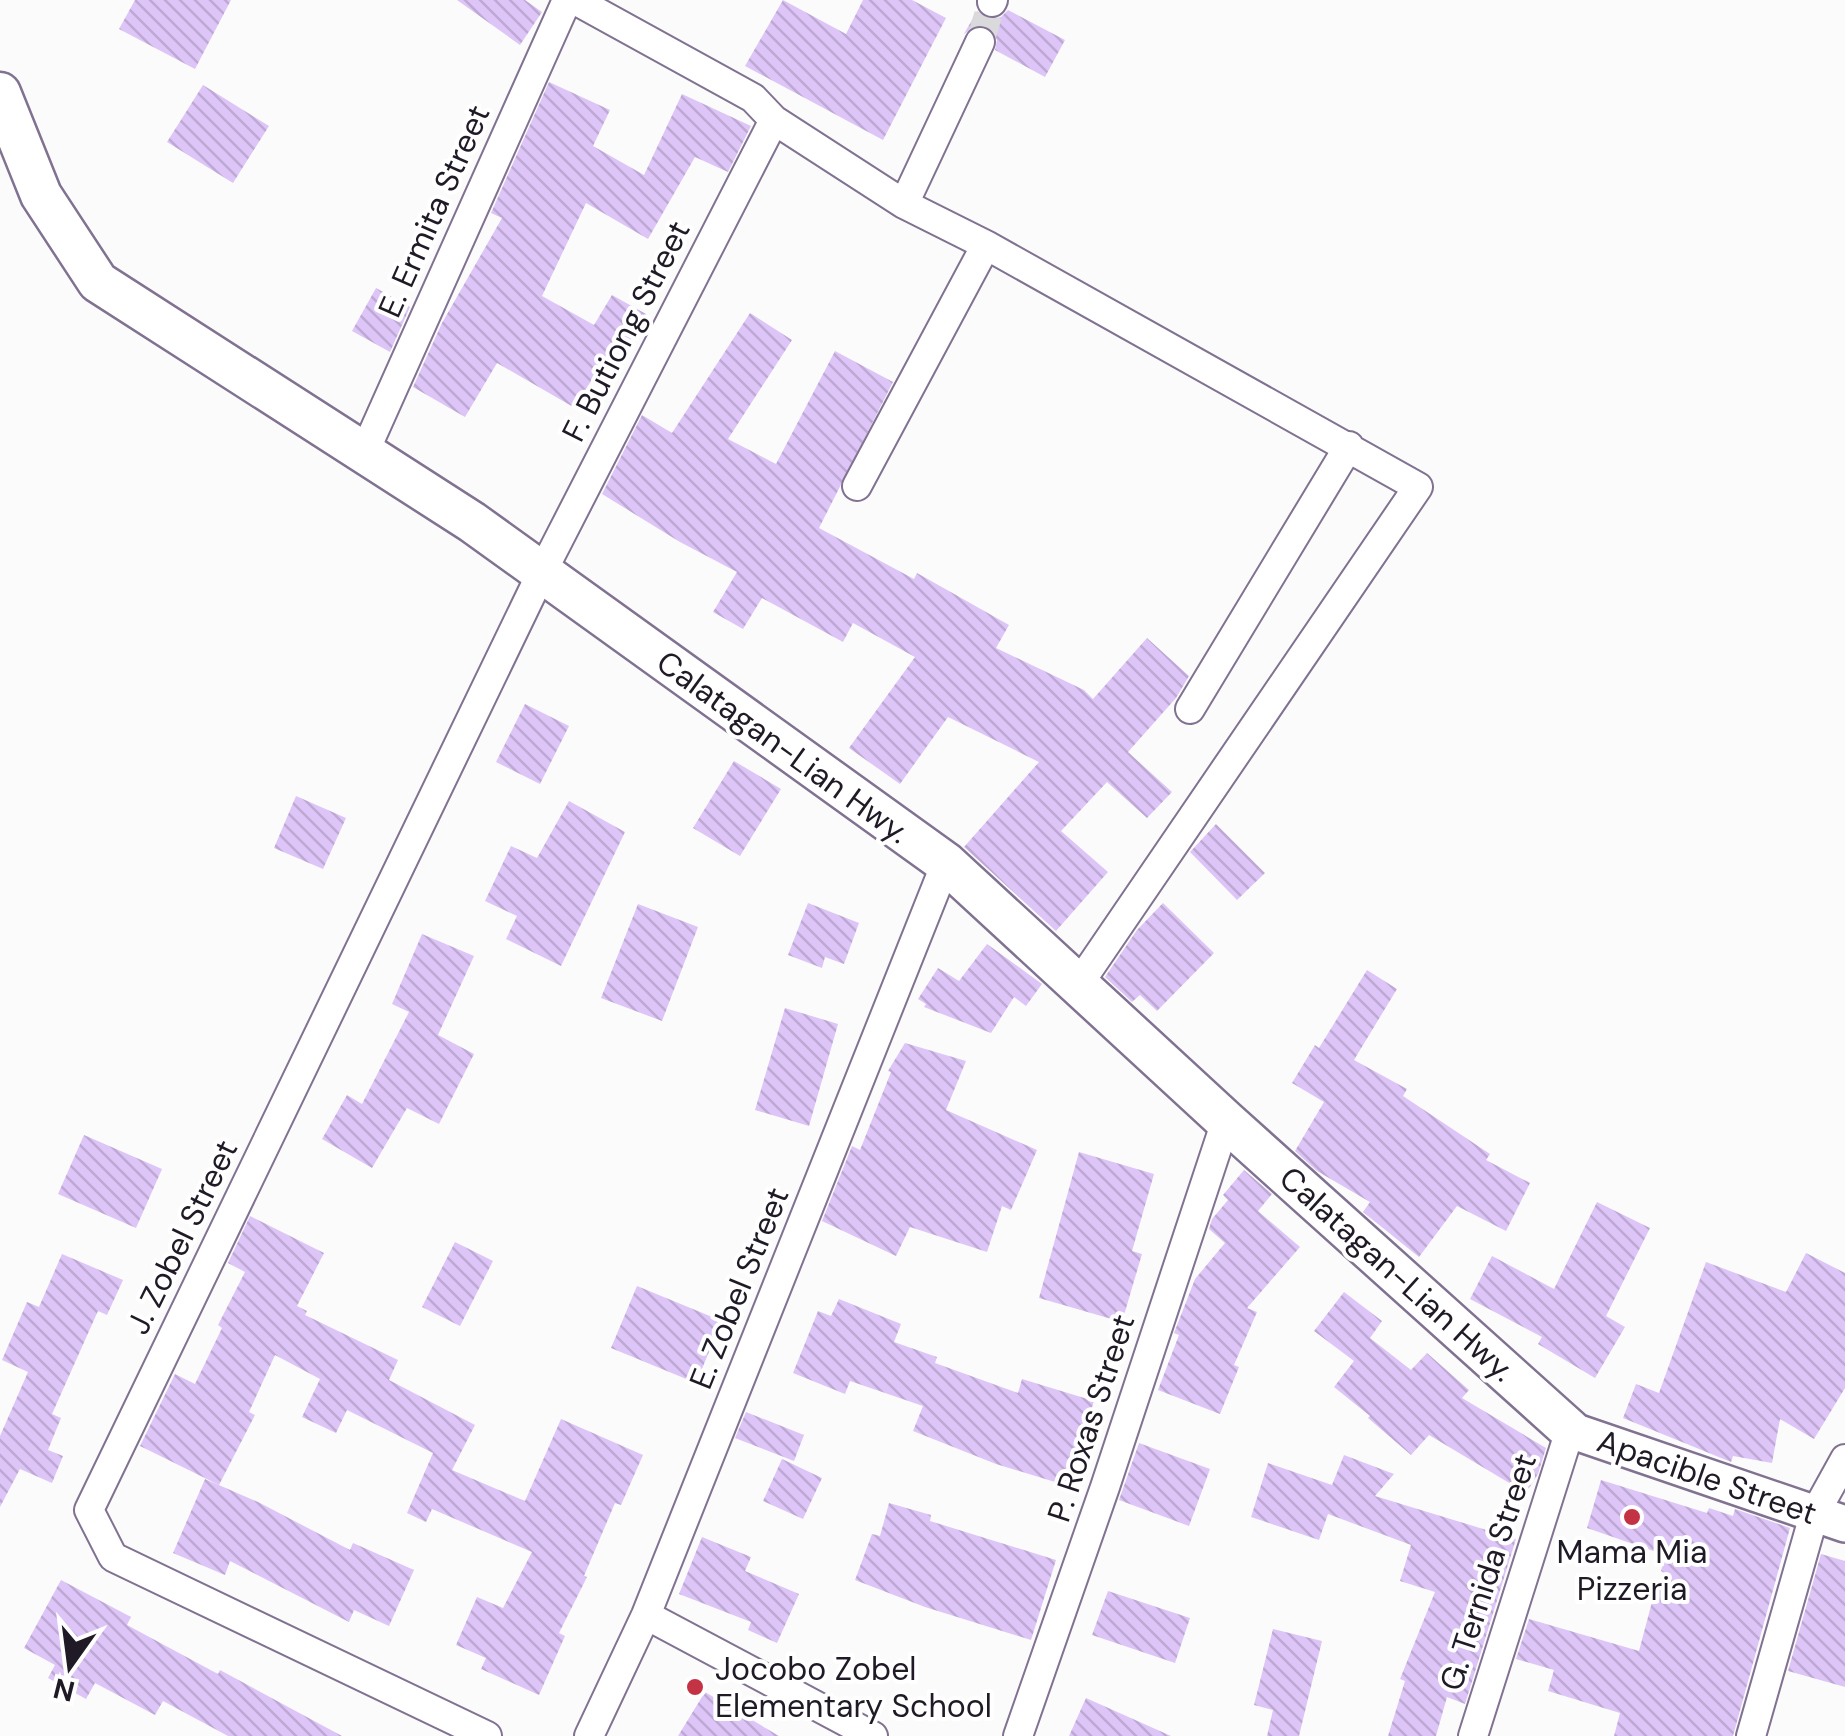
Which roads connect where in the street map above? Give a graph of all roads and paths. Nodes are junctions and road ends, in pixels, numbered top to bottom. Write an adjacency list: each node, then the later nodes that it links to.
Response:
1 (567, 0): 9 (street, E. Ermita Street)
2 (575, 0): 5 (street)
3 (980, 42): 6 (street)
4 (0, 93): 9 (main road, Calatagan-Lian Hwy.)
5 (774, 120): 6 (street); 11 (street, F. Butiong Street)
6 (904, 204): 7 (street)
7 (986, 245): 8 (street); 10 (street)
8 (1349, 446): 12 (street); 14 (street)
9 (365, 451): 11 (main road, Calatagan-Lian Hwy.)
10 (857, 486)
11 (541, 574): 13 (main road, Calatagan-Lian Hwy.); 20 (street, J. Zobel Street)
12 (1190, 710)
13 (946, 863): 14 (main road, Calatagan-Lian Hwy.); 19 (street, E. Zobel Street)
14 (1078, 985): 15 (main road, Calatagan-Lian Hwy.)
15 (1226, 1121): 16 (main road, Calatagan-Lian Hwy.); 23 (street, P. Roxas Street)
16 (1570, 1430): 18 (street, Apacible Street); 24 (street, G. Ternida Street)
17 (1845, 1458): 18 (street)
18 (1829, 1519): 25 (street)
19 (646, 1615): 21 (street, E. Zobel Street); 22 (street)
20 (487, 1736)
21 (590, 1736)
22 (872, 1736)
23 (1018, 1736)
24 (1473, 1736)
25 (1751, 1736)

